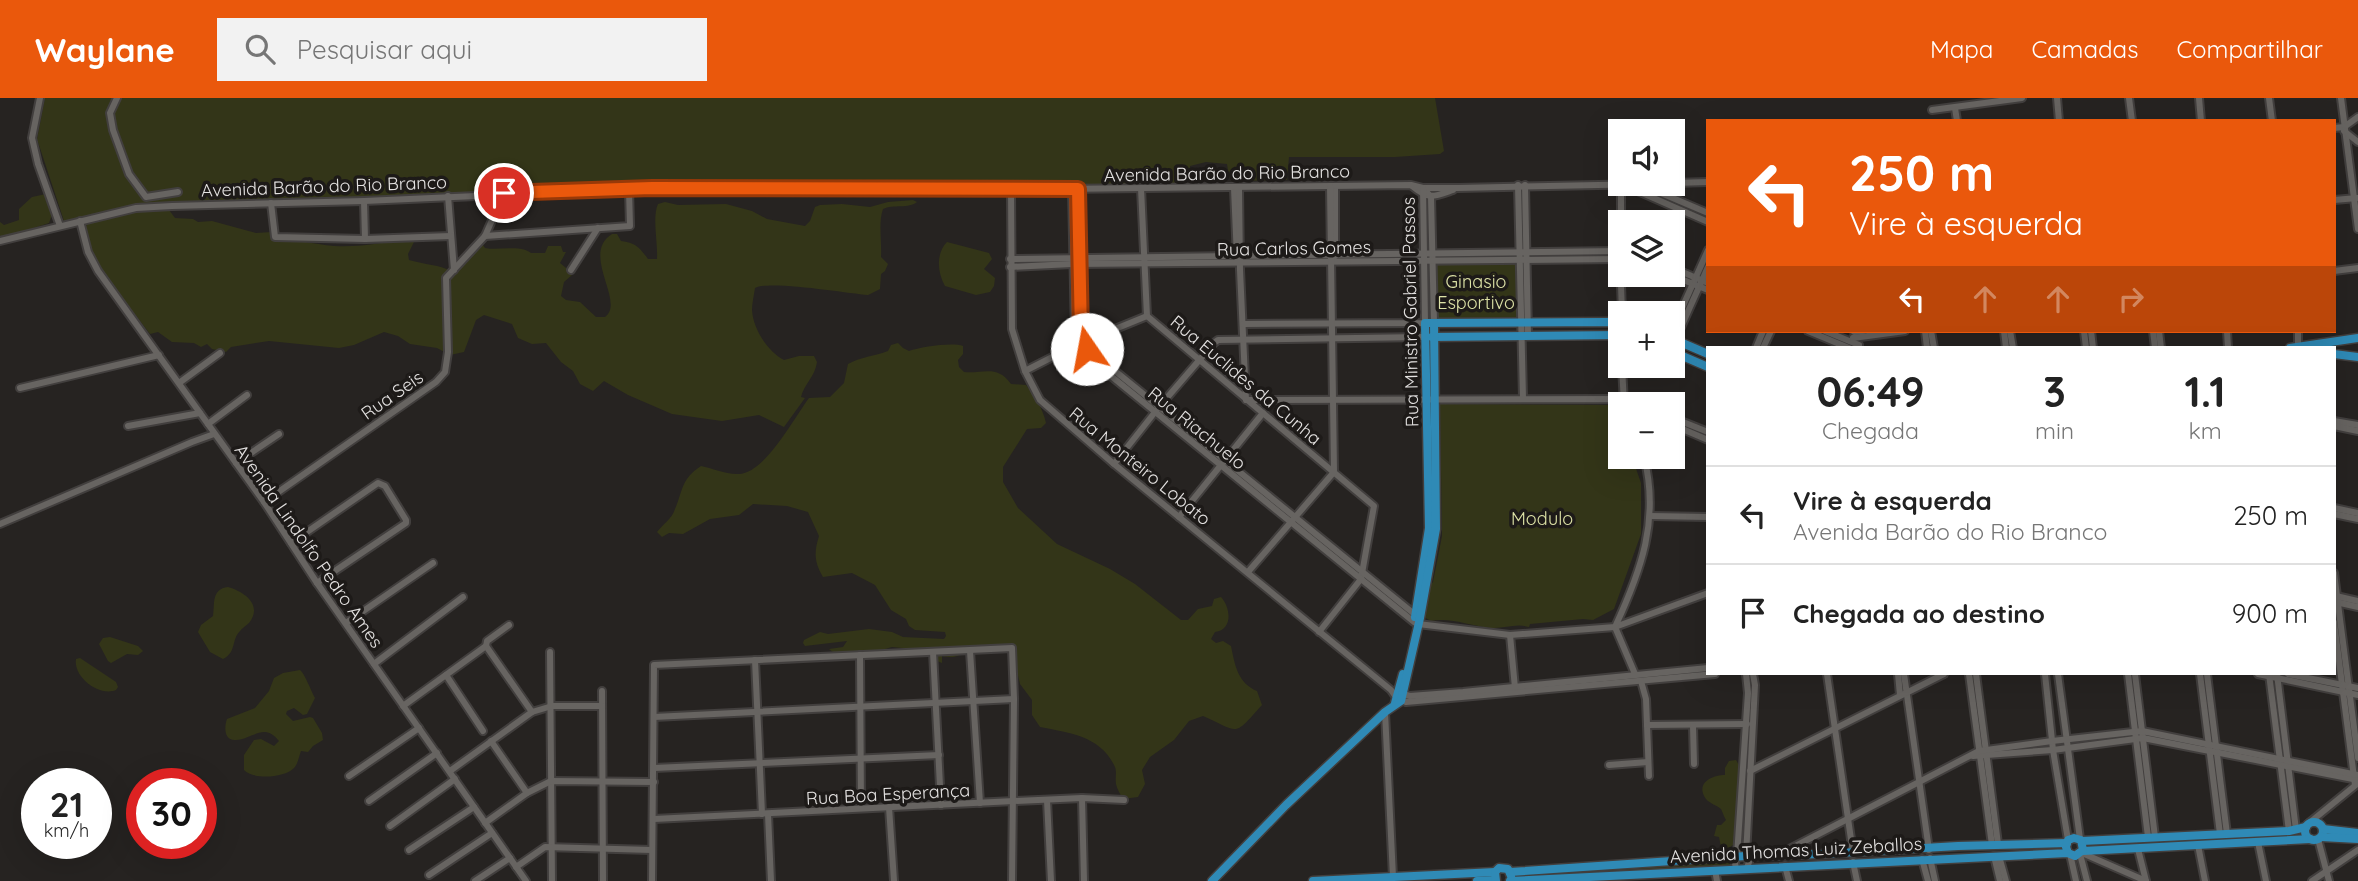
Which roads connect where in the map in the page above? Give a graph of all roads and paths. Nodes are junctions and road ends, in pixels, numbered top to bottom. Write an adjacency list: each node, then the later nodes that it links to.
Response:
1 (40, 98): 46 (street)
2 (117, 98): 33 (street)
3 (2022, 98): 9 (street)
4 (2057, 98): 13 (street)
5 (2129, 98): 14 (street)
6 (2199, 98): 15 (street)
7 (2269, 98): 16 (street)
8 (2341, 98): 18 (street)
9 (1955, 108): 10 (street); 12 (street)
10 (1931, 110)
11 (2358, 117): 18 (street)
12 (1957, 119)
13 (2059, 119)
14 (2132, 119)
15 (2201, 119)
16 (2272, 119)
17 (2336, 128): 18 (street)
18 (2344, 129): 19 (street); 39 (street)
19 (2358, 142)
20 (1685, 183): 21 (street)
21 (1706, 183)
22 (1608, 184): 24 (street, Avenida Barão do Rio Branco)
23 (1411, 185): 25 (street, Avenida Barão do Rio Branco); 28 (street, Avenida Barão do Rio Branco); 38 (street)
24 (1522, 185): 29 (street, Avenida Barão do Rio Branco); 53 (street)
25 (1332, 186): 27 (street, Avenida Barão do Rio Branco); 58 (street)
26 (1141, 188): 27 (street, Avenida Barão do Rio Branco); 32 (street, Avenida Barão do Rio Branco); 61 (street, Rua Euclides da Cunha)
27 (1237, 188): 63 (street)
28 (1423, 188): 29 (street, Avenida Barão do Rio Branco); 38 (street, Rua Ministro Gabriel Passos)
29 (1458, 188): 38 (street, Avenida Barão do Rio Branco)
30 (629, 189): 31 (street, Avenida Barão do Rio Branco); 34 (street, Avenida Barão do Rio Branco); 47 (street)
31 (1011, 189): 32 (street, Avenida Barão do Rio Branco); 59 (street, Rua Monteiro Lobato)
32 (1075, 189): 62 (street)
33 (178, 192)
34 (504, 193): 35 (street, Avenida Barão do Rio Branco); 50 (street, Rua Seis)
35 (448, 196): 41 (street, Avenida Barão do Rio Branco); 49 (street)
36 (1649, 196): 45 (street)
37 (1669, 196): 43 (street)
38 (1428, 197): 55 (street, Rua Ministro Gabriel Passos); 56 (street, Rua Ministro Gabriel Passos)
39 (2356, 198): 40 (street); 48 (street)
40 (2336, 200)
41 (364, 201): 42 (street, Avenida Barão do Rio Branco); 51 (street)
42 (271, 203): 44 (street, Avenida Barão do Rio Branco); 51 (street)
43 (1706, 212)
44 (80, 221): 46 (street, Avenida Barão do Rio Branco); 97 (street, Avenida Lindolfo Pedro Ames)
45 (1706, 221)
46 (60, 226): 52 (street, Avenida Barão do Rio Branco)
47 (598, 228): 50 (street); 68 (street)
48 (2358, 229)
49 (451, 236): 51 (street); 67 (street)
50 (485, 236): 67 (street, Rua Seis)
51 (365, 239)
52 (0, 241)
53 (1523, 252): 54 (street, Rua Carlos Gomes); 56 (street, Rua Carlos Gomes); 64 (street)
54 (1608, 252)
55 (1424, 257): 56 (street, Rua Carlos Gomes); 58 (street, Rua Carlos Gomes); 75 (street, Rua Ministro Gabriel Passos)
56 (1432, 257): 64 (street, Rua Carlos Gomes); 75 (street, Rua Ministro Gabriel Passos)
57 (1706, 257): 70 (street)
58 (1333, 258): 63 (street, Rua Carlos Gomes); 78 (street)
59 (1010, 259): 62 (street, Rua Carlos Gomes); 65 (street, Rua Monteiro Lobato)
60 (1608, 259): 64 (street, Rua Carlos Gomes)
61 (1145, 260): 62 (street, Rua Carlos Gomes); 63 (street, Rua Carlos Gomes); 73 (street, Rua Euclides da Cunha)
62 (1075, 261): 65 (street, Rua Carlos Gomes); 91 (street)
63 (1239, 261): 77 (street)
64 (1523, 261): 76 (street)
65 (1010, 267): 102 (street, Rua Monteiro Lobato)
66 (2358, 268): 69 (street)
67 (454, 270): 130 (street, Rua Seis)
68 (571, 270)
69 (2336, 271)
70 (1699, 282): 71 (street); 72 (street)
71 (1685, 307)
72 (1685, 315)
73 (1147, 316): 91 (street); 100 (street, Rua Euclides da Cunha)
74 (1572, 322): 76 (main road); 79 (main road); 84 (main road)
75 (1429, 323): 76 (main road); 78 (street); 86 (main road, Rua Ministro Gabriel Passos)
76 (1523, 323): 83 (street)
77 (1243, 324): 78 (street); 88 (street)
78 (1332, 324): 90 (street)
79 (1608, 324)
80 (1820, 333): 89 (street)
81 (1833, 333): 89 (street)
82 (1885, 333): 89 (street)
83 (1524, 335): 84 (main road); 86 (main road); 106 (street)
84 (1572, 335): 85 (main road)
85 (1608, 335)
86 (1430, 337): 90 (street); 107 (main road, Rua Ministro Gabriel Passos)
87 (2358, 338): 93 (main road)
88 (1244, 339): 90 (street); 100 (street); 109 (street)
89 (1856, 339)
90 (1332, 340): 110 (street)
91 (1079, 344): 102 (street); 111 (street, Rua Riachuelo)
92 (1685, 345): 95 (main road)
93 (2312, 346)
94 (220, 353): 103 (street)
95 (1706, 353)
96 (2336, 354): 99 (main road)
97 (159, 355): 103 (street, Avenida Lindolfo Pedro Ames); 104 (street)
98 (1685, 357): 101 (main road)
99 (2358, 357)
100 (1199, 359): 109 (street, Rua Euclides da Cunha); 111 (street)
101 (1706, 366)
102 (1025, 371): 127 (street, Rua Monteiro Lobato)
103 (179, 383): 112 (street, Avenida Lindolfo Pedro Ames)
104 (20, 388)
105 (247, 395): 114 (street)
106 (1523, 398): 107 (street); 108 (street)
107 (1430, 399): 110 (street); 149 (main road, Rua Ministro Gabriel Passos)
108 (1608, 399)
109 (1246, 400): 110 (street); 113 (street, Rua Euclides da Cunha)
110 (1334, 401): 129 (street)
111 (1157, 409): 125 (street, Rua Riachuelo); 127 (street)
112 (200, 413): 114 (street, Avenida Lindolfo Pedro Ames); 117 (street)
113 (1263, 414): 125 (street); 129 (street, Rua Euclides da Cunha)
114 (208, 424): 123 (street, Avenida Lindolfo Pedro Ames)
115 (2336, 424): 116 (street); 120 (street)
116 (2358, 425)
117 (128, 426)
118 (1685, 427): 121 (street)
119 (1685, 428): 124 (street)
120 (2358, 431)
121 (1706, 432)
122 (279, 433): 126 (street)
123 (214, 434): 126 (street, Avenida Lindolfo Pedro Ames); 138 (street)
124 (1706, 439)
125 (1222, 462): 135 (street); 137 (street, Rua Riachuelo)
126 (236, 463): 130 (street, Avenida Lindolfo Pedro Ames)
127 (1114, 464): 135 (street, Rua Monteiro Lobato)
128 (1646, 469): 133 (street)
129 (1334, 472): 137 (street); 142 (street, Rua Euclides da Cunha)
130 (264, 502): 139 (street, Avenida Lindolfo Pedro Ames)
131 (2336, 509): 134 (street)
132 (2336, 514): 134 (street)
133 (1650, 516): 136 (street); 152 (street)
134 (2357, 516)
135 (1179, 517): 141 (street, Rua Monteiro Lobato)
136 (1706, 517)
137 (1293, 519): 141 (street); 142 (street, Rua Riachuelo)
138 (0, 524)
139 (291, 543): 143 (street, Avenida Lindolfo Pedro Ames); 143 (street)
140 (433, 563): 150 (street)
141 (1248, 572): 153 (street, Rua Monteiro Lobato)
142 (1362, 575): 149 (street, Rua Riachuelo); 153 (street, Rua Euclides da Cunha)
143 (317, 583): 150 (street, Avenida Lindolfo Pedro Ames)
144 (1706, 594): 152 (street)
145 (463, 597): 162 (street)
146 (2336, 599): 147 (street); 148 (street); 154 (street)
147 (2358, 601)
148 (2358, 607)
149 (1418, 621): 155 (street); 193 (main road, Rua Ministro Gabriel Passos)
150 (346, 623): 162 (street, Avenida Lindolfo Pedro Ames)
151 (509, 625): 156 (street)
152 (1615, 627): 155 (street); 164 (street)
153 (1319, 632): 193 (street, Rua Monteiro Lobato)
154 (2339, 634): 188 (street)
155 (1510, 635): 189 (street)
156 (485, 646): 165 (street); 204 (street)
157 (970, 651): 159 (street); 194 (street); 195 (street)
158 (550, 652): 199 (street)
159 (933, 652): 160 (street); 196 (street)
160 (860, 655): 161 (street); 201 (street)
161 (755, 660): 203 (street); 206 (street)
162 (374, 664): 198 (street, Avenida Lindolfo Pedro Ames)
163 (1706, 668): 164 (street)
164 (1635, 674): 186 (street)
165 (446, 675): 198 (street); 212 (street)
166 (1706, 675): 184 (street)
167 (1746, 675): 207 (street)
168 (1753, 675): 233 (street)
169 (1827, 675): 211 (street)
170 (1898, 675): 191 (street)
171 (1904, 675): 191 (street)
172 (1942, 675): 191 (street)
173 (1969, 675): 202 (street)
174 (1976, 675): 202 (street)
175 (2045, 675): 217 (street)
176 (2059, 675): 215 (street)
177 (2128, 675): 185 (street)
178 (2135, 675): 185 (street)
179 (2200, 675): 197 (street)
180 (2207, 675): 197 (street)
181 (2273, 675): 183 (street); 228 (street)
182 (2290, 675): 183 (street)
183 (2303, 680): 188 (street)
184 (1641, 681): 186 (street); 208 (street)
185 (2133, 684): 214 (street)
186 (1558, 686): 189 (street)
187 (2358, 688): 188 (street)
188 (2346, 689): 192 (street); 213 (street)
189 (1515, 690): 193 (street)
190 (602, 691): 200 (street)
191 (1904, 694): 211 (street); 241 (street)
192 (2358, 695)
193 (1397, 696): 205 (main road)
194 (1014, 699): 195 (street); 249 (street)
195 (974, 701): 196 (street); 250 (street)
196 (935, 703): 201 (street); 223 (street)
197 (2207, 703): 219 (street)
198 (403, 706): 210 (street, Avenida Lindolfo Pedro Ames)
199 (552, 706): 200 (street); 204 (street); 239 (street)
200 (602, 706): 237 (street)
201 (861, 706): 203 (street); 224 (street)
202 (1978, 710): 222 (street)
203 (758, 711): 206 (street); 226 (street)
204 (532, 712): 216 (street)
205 (1385, 712): 301 (street); 317 (main road)
206 (653, 717): 231 (street)
207 (1747, 724): 209 (street); 284 (street)
208 (1647, 725): 209 (street); 227 (street)
209 (1693, 726): 229 (street)
210 (419, 728): 221 (street, Avenida Lindolfo Pedro Ames); 234 (street)
211 (1834, 729): 233 (street); 257 (street)
212 (483, 731)
213 (2352, 734): 225 (street); 238 (street)
214 (2139, 735): 215 (street); 218 (street); 219 (street); 267 (street)
215 (2067, 739): 217 (street); 218 (street)
216 (491, 741): 232 (street); 242 (street)
217 (2052, 741): 220 (street); 222 (street)
218 (2069, 748): 220 (street); 244 (street)
219 (2212, 749): 228 (street); 265 (street)
220 (2053, 750): 222 (street); 247 (street)
221 (437, 753): 232 (street, Avenida Lindolfo Pedro Ames); 248 (street)
222 (1981, 754): 241 (street); 271 (street)
223 (939, 755): 224 (street); 251 (street)
224 (859, 758): 226 (street); 254 (street)
225 (2358, 758)
226 (761, 762): 231 (street); 255 (street)
227 (1648, 762): 230 (street); 235 (street)
228 (2285, 763): 238 (street); 261 (street)
229 (1694, 764)
230 (1609, 765)
231 (654, 768): 240 (street)
232 (450, 771): 236 (street, Avenida Lindolfo Pedro Ames)
233 (1751, 771): 284 (street)
234 (349, 776)
235 (1649, 776)
236 (455, 779): 252 (street, Avenida Lindolfo Pedro Ames); 260 (street)
237 (602, 780): 239 (street); 240 (street); 276 (street)
238 (2356, 780): 262 (street)
239 (551, 781): 242 (street); 273 (street)
240 (654, 782): 256 (street)
241 (1920, 783): 257 (street); 286 (street)
242 (527, 793): 258 (street)
243 (1082, 798): 245 (street, Rua Boa Esperança); 246 (street, Rua Boa Esperança); 316 (street)
244 (2074, 799): 247 (street); 280 (street)
245 (1047, 800): 249 (street, Rua Boa Esperança); 315 (street)
246 (1124, 800)
247 (2062, 800): 269 (street)
248 (369, 801)
249 (1014, 801): 250 (street, Rua Boa Esperança); 314 (street)
250 (980, 803): 251 (street, Rua Boa Esperança)
251 (941, 805): 253 (street, Rua Boa Esperança)
252 (474, 807): 258 (street, Avenida Lindolfo Pedro Ames); 278 (street)
253 (889, 807): 254 (street, Rua Boa Esperança); 313 (street)
254 (861, 808): 255 (street, Rua Boa Esperança)
255 (765, 814): 256 (street, Rua Boa Esperança); 312 (street)
256 (654, 819): 279 (street)
257 (1847, 819): 285 (street); 289 (street)
258 (485, 823): 263 (street, Avenida Lindolfo Pedro Ames)
259 (2307, 825): 261 (main road, Avenida Thomas Luiz Zeballos); 262 (main road, Avenida Thomas Luiz Zeballos); 262 (main road)
260 (390, 826)
261 (2293, 830): 265 (main road, Avenida Thomas Luiz Zeballos)
262 (2318, 830): 264 (main road, Avenida Thomas Luiz Zeballos); 268 (main road, Avenida Thomas Luiz Zeballos); 270 (main road, Avenida Thomas Luiz Zeballos); 298 (street)
263 (492, 833): 290 (street, Avenida Lindolfo Pedro Ames); 300 (street)
264 (2358, 833)
265 (2224, 834): 266 (main road, Avenida Thomas Luiz Zeballos)
266 (2187, 836): 267 (main road, Avenida Thomas Luiz Zeballos); 275 (main road)
267 (2151, 837): 280 (main road, Avenida Thomas Luiz Zeballos)
268 (2358, 839)
269 (2067, 841): 271 (main road, Avenida Thomas Luiz Zeballos); 280 (main road, Avenida Thomas Luiz Zeballos); 283 (main road)
270 (2258, 842): 272 (main road, Avenida Thomas Luiz Zeballos); 331 (street)
271 (1995, 845): 274 (main road, Avenida Thomas Luiz Zeballos)
272 (2198, 845): 275 (main road, Avenida Thomas Luiz Zeballos); 330 (street)
273 (552, 846): 276 (street); 294 (street); 309 (street)
274 (1958, 846): 286 (main road, Avenida Thomas Luiz Zeballos); 288 (main road)
275 (2176, 846): 277 (main road, Avenida Thomas Luiz Zeballos)
276 (602, 849): 279 (street); 310 (street)
277 (2138, 849): 281 (main road, Avenida Thomas Luiz Zeballos); 329 (street)
278 (410, 850)
279 (652, 850): 311 (street)
280 (2082, 850): 281 (main road, Avenida Thomas Luiz Zeballos); 283 (main road, Avenida Thomas Luiz Zeballos); 292 (street); 328 (street)
281 (2099, 850): 292 (main road)
282 (2358, 850): 298 (street)
283 (2069, 853): 287 (main road, Avenida Thomas Luiz Zeballos); 327 (street)
284 (1741, 856): 285 (main road, Avenida Thomas Luiz Zeballos); 295 (street); 296 (street); 299 (main road, Avenida Thomas Luiz Zeballos)
285 (1776, 856): 291 (main road, Avenida Thomas Luiz Zeballos)
286 (1927, 856): 288 (main road, Avenida Thomas Luiz Zeballos); 289 (main road, Avenida Thomas Luiz Zeballos); 323 (street); 324 (street)
287 (1996, 856): 288 (main road, Avenida Thomas Luiz Zeballos); 325 (street); 326 (street)
288 (1946, 857)
289 (1853, 858): 291 (main road, Avenida Thomas Luiz Zeballos); 322 (street)
290 (510, 859): 294 (street, Avenida Lindolfo Pedro Ames); 307 (street)
291 (1821, 859): 293 (main road, Avenida Thomas Luiz Zeballos)
292 (2095, 859): 329 (street)
293 (1785, 866): 295 (main road, Avenida Thomas Luiz Zeballos); 321 (street)
294 (516, 867): 308 (street, Avenida Lindolfo Pedro Ames)
295 (1747, 868): 296 (main road, Avenida Thomas Luiz Zeballos)
296 (1736, 869): 297 (main road, Avenida Thomas Luiz Zeballos)
297 (1715, 870): 302 (main road, Avenida Thomas Luiz Zeballos); 320 (street)
298 (2327, 870): 332 (street); 333 (street)
299 (1559, 873): 304 (main road, Avenida Thomas Luiz Zeballos); 305 (main road, Avenida Thomas Luiz Zeballos)
300 (429, 874)
301 (1394, 877): 303 (main road); 306 (main road)
302 (1648, 877): 305 (main road, Avenida Thomas Luiz Zeballos)
303 (1495, 878): 304 (main road, Avenida Thomas Luiz Zeballos); 319 (main road)
304 (1510, 878)
305 (1575, 879)
306 (1353, 880): 318 (main road)
307 (475, 881)
308 (526, 881)
309 (552, 881)
310 (603, 881)
311 (652, 881)
312 (771, 881)
313 (894, 881)
314 (1012, 881)
315 (1051, 881)
316 (1084, 881)
317 (1212, 881)
318 (1313, 881)
319 (1477, 881)
320 (1717, 881)
321 (1789, 881)
322 (1857, 881)
323 (1928, 881)
324 (1935, 881)
325 (2000, 881)
326 (2006, 881)
327 (2076, 881)
328 (2087, 881)
329 (2146, 881)
330 (2205, 881)
331 (2266, 881)
332 (2312, 881)
333 (2329, 881)

